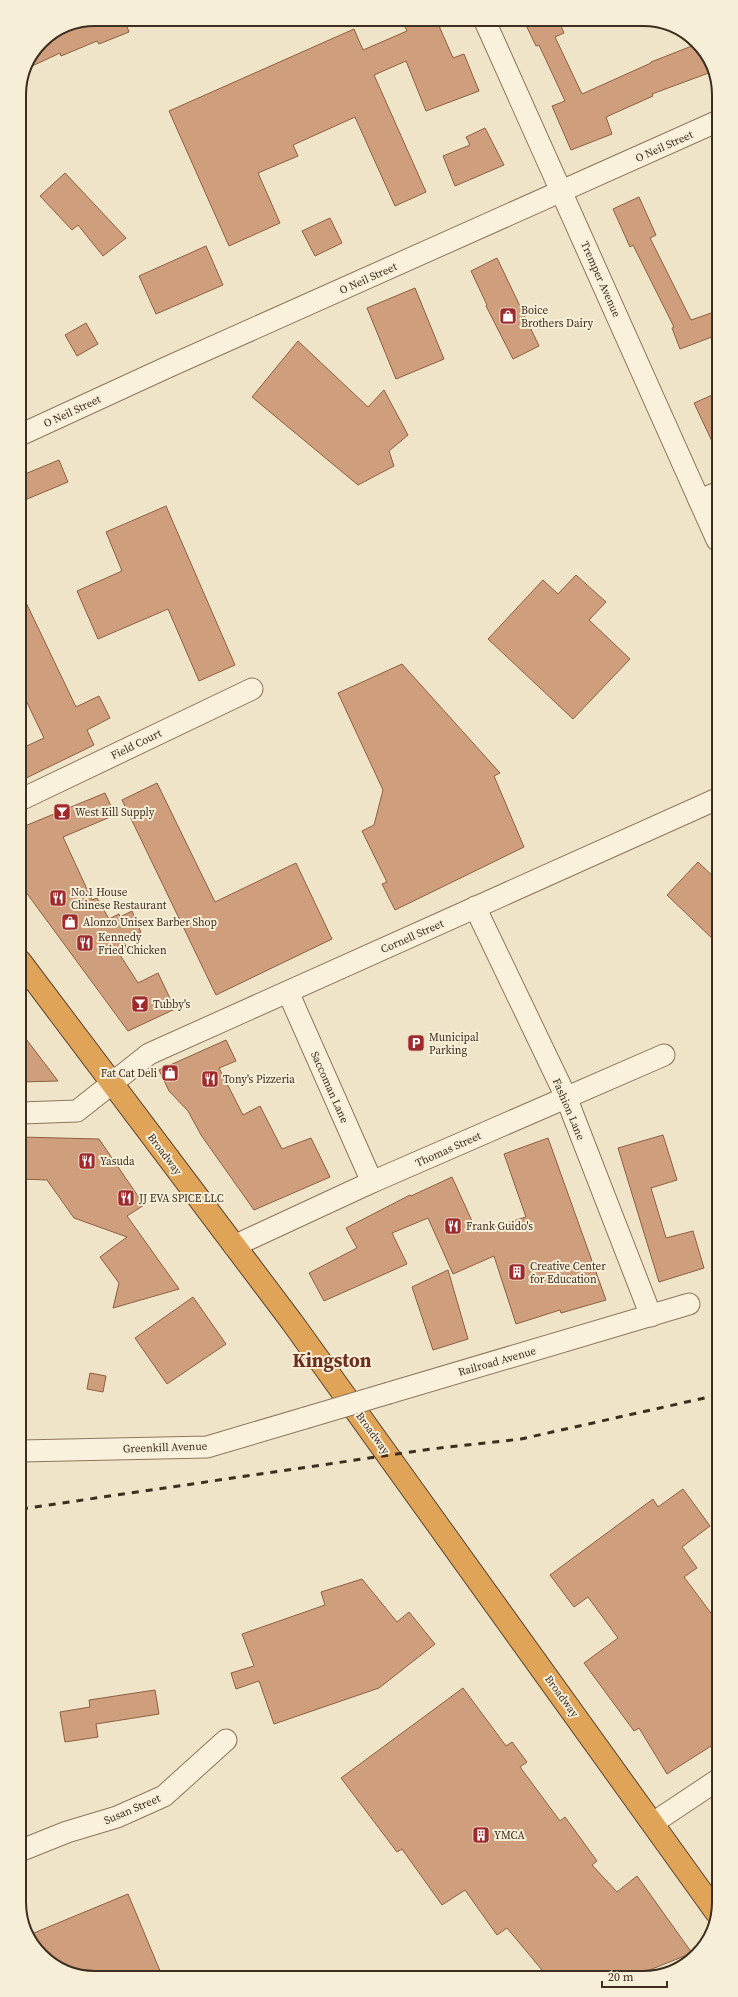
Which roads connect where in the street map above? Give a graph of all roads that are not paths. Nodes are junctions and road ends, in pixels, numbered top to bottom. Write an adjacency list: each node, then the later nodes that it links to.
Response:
1 (487, 26): 3 (street, Tremper Avenue)
2 (712, 124): 3 (street, O Neil Street)
3 (562, 192): 4 (street, O Neil Street); 5 (street, Tremper Avenue)
4 (26, 432)
5 (708, 497): 6 (street, Tremper Avenue)
6 (712, 516)
7 (252, 689): 8 (street, Field Court)
8 (26, 797)
9 (712, 801): 10 (street, Cornell Street)
10 (475, 908): 12 (street, Cornell Street); 15 (street, Fashion Lane)
11 (26, 969): 14 (highway, Broadway)
12 (288, 992): 14 (street, Cornell Street); 17 (street, Saccoman Lane)
13 (664, 1055): 15 (street, Thomas Street)
14 (112, 1083): 16 (street, Cornell Street); 18 (highway, Broadway)
15 (566, 1097): 17 (street, Thomas Street); 20 (street, Fashion Lane)
16 (26, 1113)
17 (372, 1182): 18 (street, Thomas Street)
18 (234, 1246): 25 (highway, Broadway)
19 (689, 1304): 20 (street, Railroad Avenue)
20 (651, 1316): 21 (street, Railroad Avenue, bridge)
21 (306, 1418): 22 (street, Greenkill Avenue)
22 (26, 1451)
23 (226, 1740): 26 (street, Susan Street)
24 (712, 1784): 25 (street)
25 (653, 1823): 27 (highway, Broadway)
26 (26, 1848)
27 (712, 1906)

